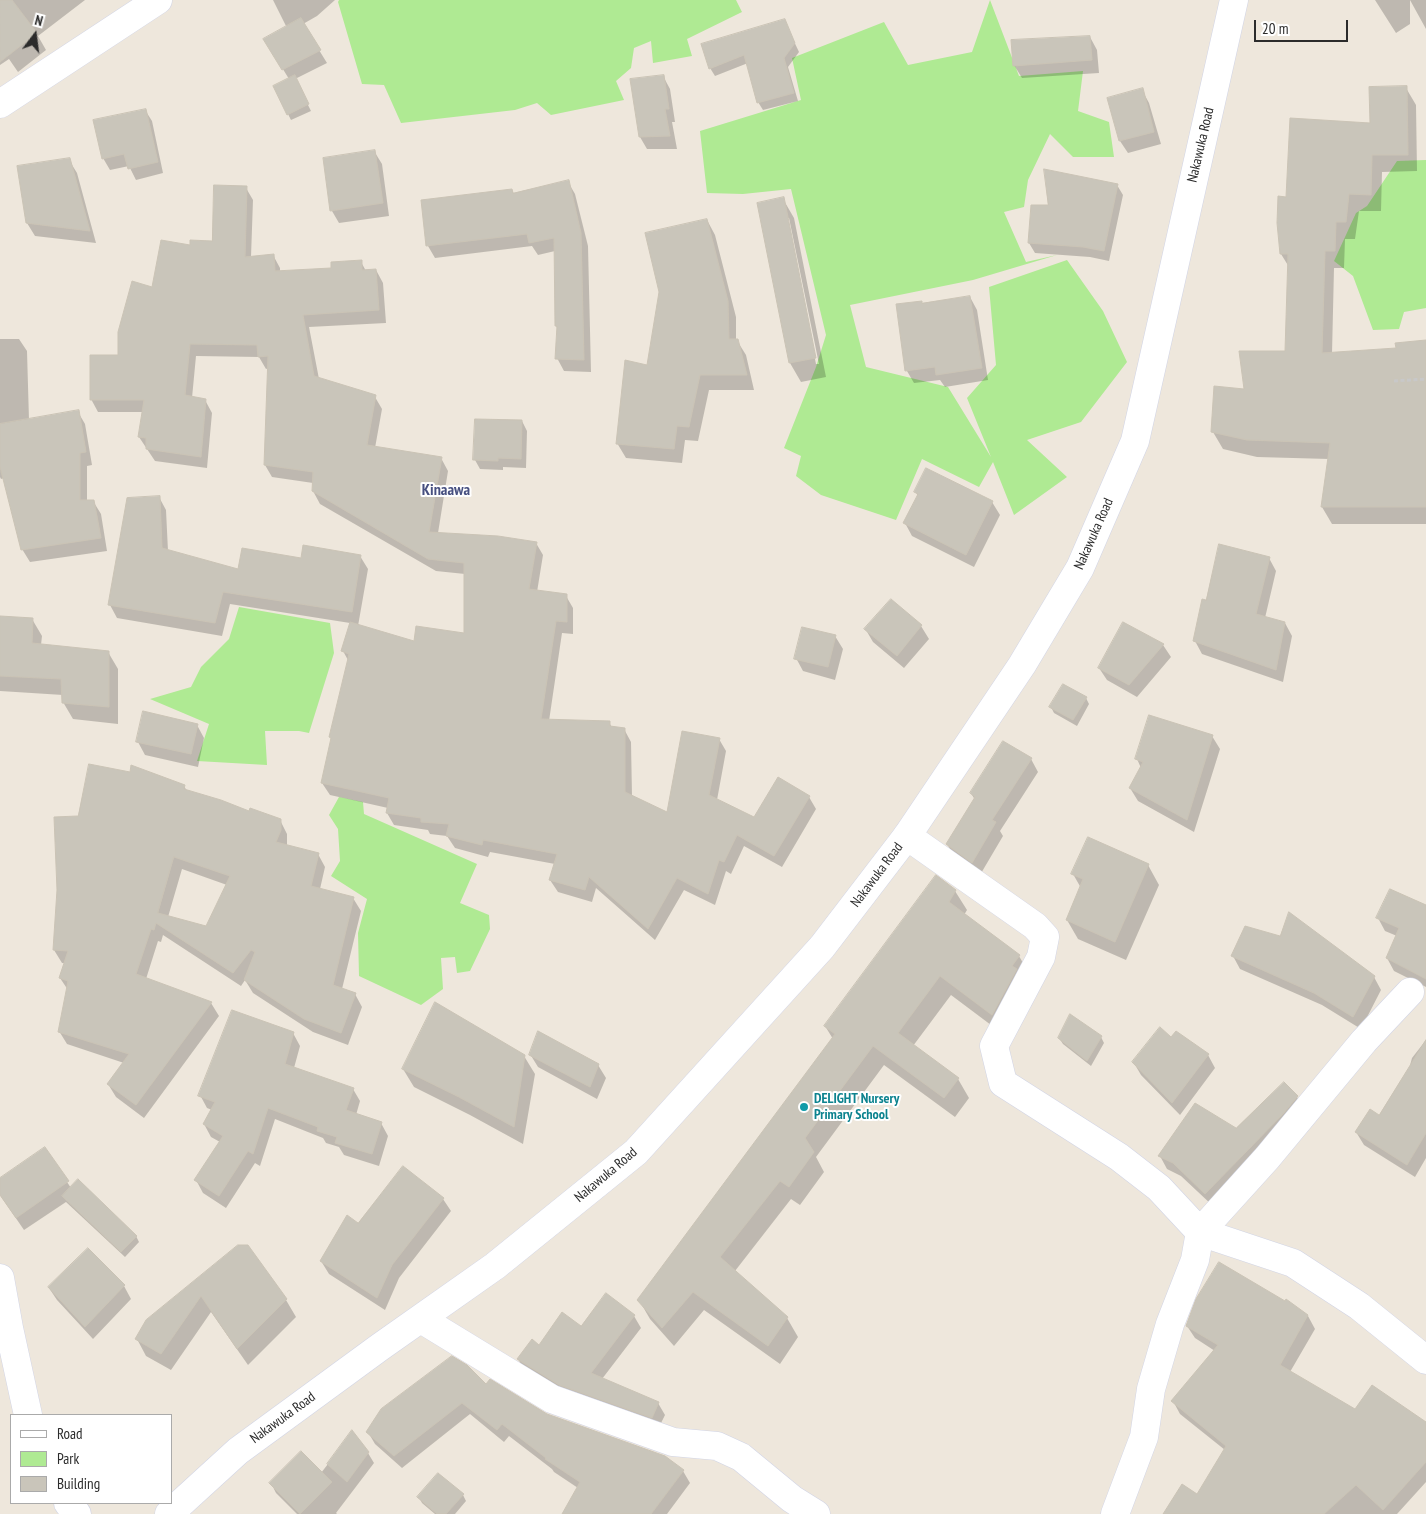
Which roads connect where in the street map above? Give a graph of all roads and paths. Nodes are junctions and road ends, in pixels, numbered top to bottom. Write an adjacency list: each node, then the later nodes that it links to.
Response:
1 (158, 0): 3 (street)
2 (1234, 0): 6 (street, Nakawuka Road)
3 (0, 104)
4 (1426, 379): 5 (path)
5 (1394, 381)
6 (907, 836): 8 (street); 10 (street, Nakawuka Road)
7 (1410, 992): 8 (street)
8 (1200, 1232): 11 (street); 17 (street)
9 (0, 1278): 12 (street)
10 (421, 1319): 15 (street, Nakawuka Road); 16 (street)
11 (1426, 1360)
12 (28, 1414)
13 (69, 1504): 14 (street)
14 (77, 1514)
15 (169, 1514)
16 (816, 1514)
17 (1115, 1514)

